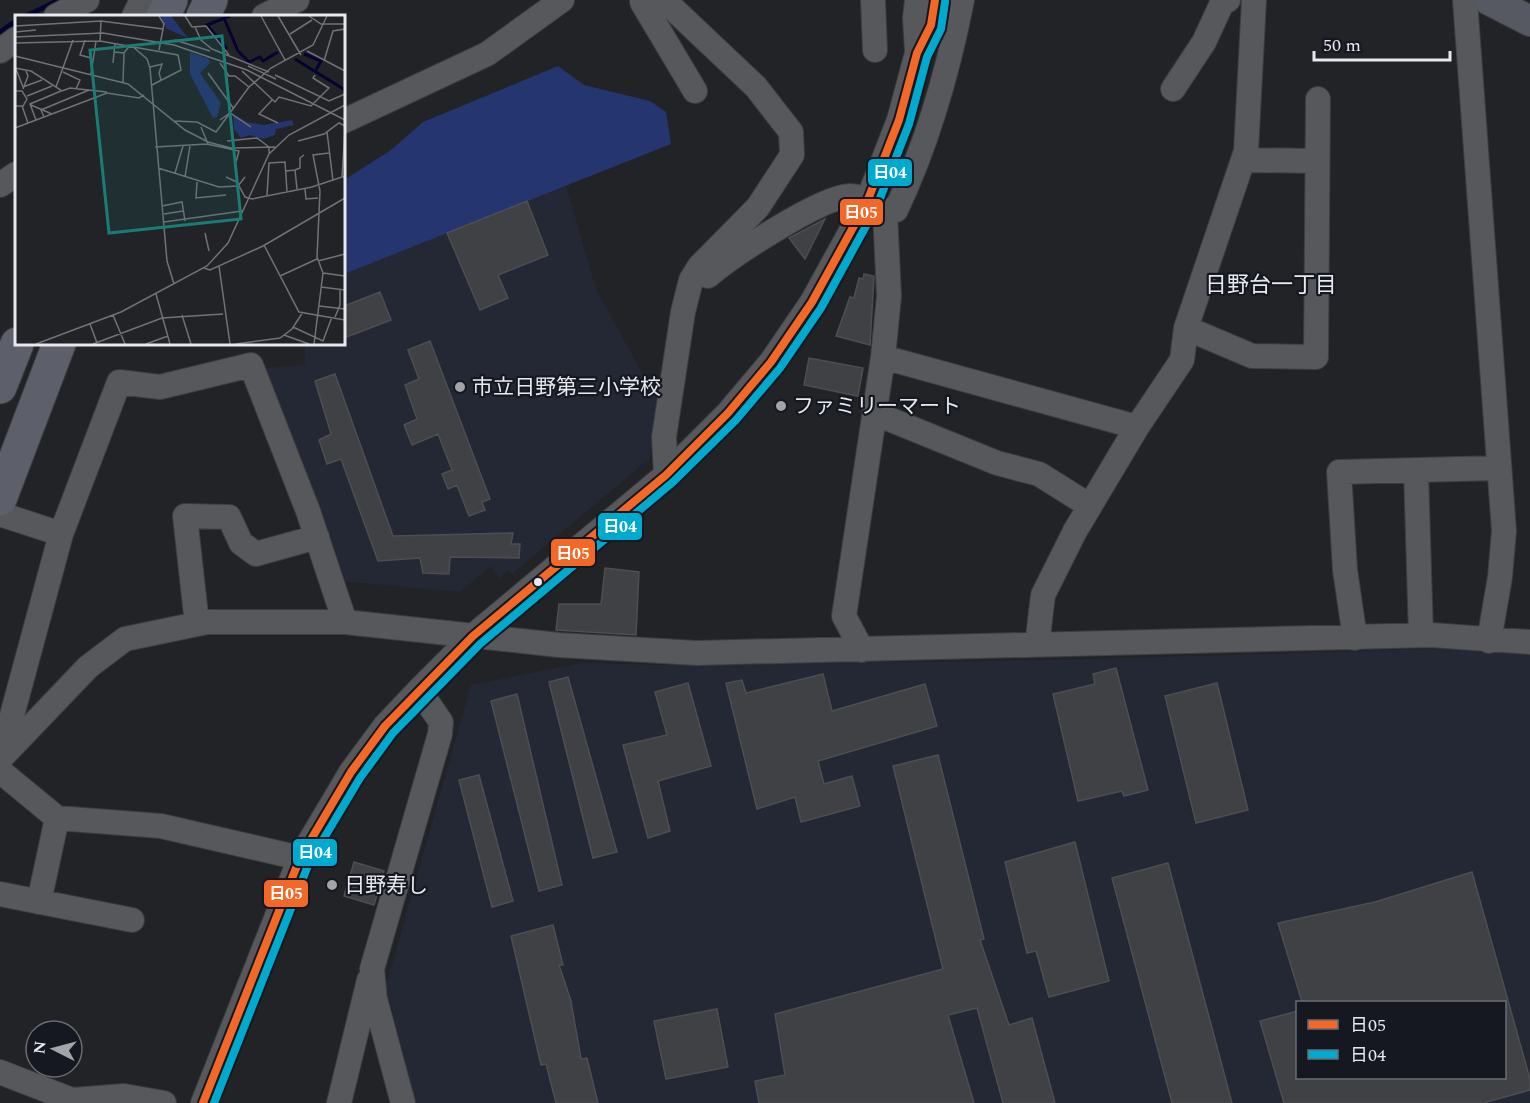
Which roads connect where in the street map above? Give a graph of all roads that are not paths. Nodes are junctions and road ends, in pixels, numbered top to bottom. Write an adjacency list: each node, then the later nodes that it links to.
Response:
1 (87, 0): 18 (street)
2 (142, 0): 19 (street)
3 (171, 0): 20 (highway)
4 (211, 0): 21 (highway)
5 (297, 0): 22 (street)
6 (561, 0): 31 (street)
7 (644, 0): 29 (street)
8 (664, 0): 37 (street)
9 (873, 0): 25 (street)
10 (917, 0): 27 (street)
11 (935, 0): 27 (street)
12 (962, 0): 36 (street)
13 (1228, 0): 28 (street)
14 (1246, 0): 15 (street)
15 (1255, 0): 32 (street)
16 (1465, 0): 45 (street)
17 (1489, 0): 23 (main road)
18 (58, 15)
19 (134, 15)
20 (164, 15)
21 (204, 15)
22 (266, 15)
23 (1530, 21)
24 (15, 40): 26 (street)
25 (874, 50)
26 (0, 51)
27 (917, 53): 36 (street)
28 (1173, 89)
29 (695, 91)
30 (1318, 99): 33 (street)
31 (345, 121)
32 (1243, 160): 33 (street); 38 (street)
33 (1317, 161): 38 (street)
34 (15, 175): 35 (street)
35 (0, 185)
36 (876, 207): 37 (street); 41 (street); 47 (street)
37 (686, 295): 47 (street)
38 (1186, 328): 44 (street)
39 (17, 345): 42 (highway)
40 (59, 345): 48 (highway)
41 (884, 357): 43 (street); 44 (street)
42 (0, 387)
43 (874, 413): 49 (street); 61 (street)
44 (1137, 427): 49 (street)
45 (1497, 468): 46 (street); 58 (street)
46 (1416, 471): 55 (street); 57 (street)
47 (666, 475): 56 (street)
48 (0, 499)
49 (1090, 506): 60 (street)
50 (0, 514): 51 (street)
51 (61, 534): 52 (street); 63 (street)
52 (317, 537): 53 (street); 54 (street)
53 (345, 622): 54 (street); 56 (street)
54 (197, 624): 63 (street)
55 (1421, 635): 57 (street); 58 (street)
56 (473, 636): 61 (street); 62 (street)
57 (1355, 638): 60 (street)
58 (1489, 641): 59 (street)
59 (1530, 642)
60 (1037, 645): 61 (street)
61 (862, 650)
62 (418, 690): 66 (street); 70 (street)
63 (0, 758)
64 (0, 771): 65 (street)
65 (57, 818): 66 (street); 68 (street)
66 (300, 858): 74 (street)
67 (0, 894): 68 (street)
68 (39, 902): 69 (street)
69 (132, 920)
70 (372, 969): 75 (street); 76 (street)
71 (0, 1072): 72 (street)
72 (71, 1102): 73 (street)
73 (164, 1103)
74 (203, 1103)
75 (339, 1103)
76 (403, 1103)

